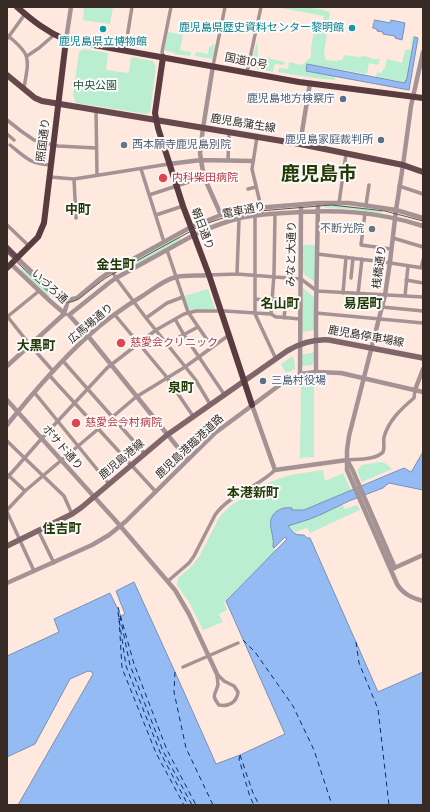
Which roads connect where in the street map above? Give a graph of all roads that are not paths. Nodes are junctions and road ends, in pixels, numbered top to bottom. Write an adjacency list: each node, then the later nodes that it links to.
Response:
1 (17, 7): 7 (highway, 国道10号)
2 (71, 7): 10 (street, 照国通り)
3 (132, 7): 11 (street)
4 (171, 7): 14 (street)
5 (224, 7): 15 (street)
6 (261, 7): 16 (street)
7 (25, 14): 8 (highway, 国道10号); 9 (street)
8 (54, 35): 10 (highway, 国道10号); 13 (street)
9 (8, 36): 13 (street)
10 (66, 40): 11 (highway, 国道10号); 22 (highway, 照国通り)
11 (125, 50): 14 (highway, 国道10号)
12 (423, 52): 20 (street, 桟橋通り)
13 (27, 56): 19 (street)
14 (163, 57): 15 (highway, 国道10号); 25 (highway, 朝日通り)
15 (213, 66): 16 (highway, 国道10号); 26 (street)
16 (246, 72): 18 (highway, 国道10号)
17 (7, 75): 19 (main road, 鹿児島蒲生線)
18 (310, 83): 20 (highway, 国道10号); 31 (street)
19 (24, 88): 22 (main road, 鹿児島蒲生線)
20 (413, 97): 21 (highway, 国道10号); 41 (street, 桟橋通り)
21 (423, 98)
22 (58, 104): 23 (main road, 鹿児島蒲生線); 33 (highway, 照国通り)
23 (96, 110): 25 (main road, 鹿児島蒲生線); 34 (street)
24 (7, 120): 33 (street)
25 (155, 120): 26 (main road, 鹿児島蒲生線); 39 (highway, 朝日通り)
26 (203, 128): 27 (main road, 鹿児島蒲生線); 36 (street)
27 (229, 132): 29 (main road, 鹿児島蒲生線); 37 (street)
28 (7, 134): 30 (street)
29 (257, 137): 31 (main road, 鹿児島蒲生線); 38 (street)
30 (14, 140)
31 (300, 144): 35 (main road, 鹿児島蒲生線)
32 (10, 145): 40 (street)
33 (54, 145): 34 (street); 40 (highway, 照国通り)
34 (96, 148): 44 (street)
35 (346, 154): 41 (main road, 鹿児島蒲生線); 56 (street)
36 (201, 160): 37 (street); 39 (street); 46 (street)
37 (228, 160): 38 (street)
38 (253, 161): 51 (street)
39 (169, 164): 42 (street); 48 (highway, 朝日通り)
40 (51, 165): 45 (highway, 照国通り)
41 (403, 165): 43 (main road, 鹿児島蒲生線); 50 (street, 桟橋通り)
42 (141, 169): 44 (street); 53 (street)
43 (423, 172)
44 (97, 175): 47 (street)
45 (50, 177): 47 (street); 80 (highway, 照国通り)
46 (204, 177): 48 (street); 67 (street)
47 (74, 179): 70 (street)
48 (176, 186): 53 (street); 59 (highway, 朝日通り)
49 (369, 186): 58 (street)
50 (399, 186): 54 (street); 62 (street, 桟橋通り)
51 (256, 187): 52 (street); 60 (street)
52 (248, 189)
53 (150, 194): 66 (street)
54 (423, 194)
55 (318, 203): 56 (street, 電車通り); 57 (street, 電車通り); 61 (street)
56 (339, 203): 58 (street, 電車通り)
57 (301, 205): 60 (street, 電車通り); 63 (street, みなと大通り)
58 (366, 205): 62 (street, 電車通り)
59 (183, 206): 66 (street); 76 (highway, 朝日通り)
60 (261, 207): 67 (street, 電車通り); 68 (street)
61 (318, 210): 63 (street, 電車通り); 64 (street, 電車通り); 85 (street)
62 (396, 210): 72 (street, 桟橋通り); 73 (street, 電車通り)
63 (301, 212): 65 (street, 電車通り); 105 (street, みなと大通り)
64 (364, 213): 72 (street, 電車通り); 83 (street)
65 (275, 214): 68 (street, 電車通り); 100 (street)
66 (156, 215): 79 (street)
67 (221, 215): 76 (street, 電車通り)
68 (262, 215): 69 (street, 電車通り)
69 (255, 216): 71 (street, 電車通り); 98 (street)
70 (76, 218)
71 (239, 218): 77 (street, 電車通り); 96 (street)
72 (395, 218): 75 (street, 電車通り); 78 (street, 桟橋通り)
73 (423, 218)
74 (7, 225): 80 (street)
75 (423, 226)
76 (191, 227): 77 (highway, 朝日通り); 79 (street, 電車通り)
77 (194, 235): 84 (street, 電車通り); 97 (highway, 朝日通り)
78 (393, 238): 81 (street); 83 (street, 桟橋通り)
79 (164, 242): 95 (street, 電車通り)
80 (29, 246): 87 (highway, 照国通り)
81 (423, 246)
82 (7, 248): 87 (main road)
83 (391, 248): 91 (street, 桟橋通り)
84 (167, 250): 99 (street); 102 (street, 電車通り)
85 (317, 254): 86 (street); 109 (street)
86 (346, 257): 88 (street); 101 (street)
87 (17, 258): 92 (highway, 照国通り); 117 (street, いづろ通)
88 (353, 258): 89 (street); 103 (street)
89 (362, 259): 91 (street); 104 (street)
90 (423, 260): 94 (street)
91 (390, 262): 93 (street); 112 (street, 桟橋通り)
92 (8, 264): 108 (street, いづろ通)
93 (408, 266): 94 (street); 106 (street)
94 (422, 268)
95 (112, 271): 102 (street); 117 (street, 電車通り)
96 (237, 274): 97 (street); 98 (street)
97 (209, 275): 99 (street, 広馬場通り); 123 (highway, 朝日通り)
98 (255, 275): 100 (street); 116 (street)
99 (176, 277): 114 (street); 120 (street, 広馬場通り)
100 (274, 277): 105 (street); 118 (street)
101 (344, 277): 103 (street); 110 (street)
102 (116, 278): 120 (street); 128 (street, 電車通り)
103 (351, 278): 104 (street)
104 (359, 278): 111 (street)
105 (301, 279): 109 (street); 121 (street, みなと大通り)
106 (406, 280): 107 (street); 113 (street)
107 (423, 283)
108 (39, 291): 128 (street, いづろ通); 131 (street)
109 (317, 291): 110 (street); 127 (street)
110 (343, 293): 111 (street)
111 (358, 294): 112 (street)
112 (385, 295): 113 (street); 122 (street, 桟橋通り)
113 (405, 296): 115 (street)
114 (183, 297): 125 (street); 132 (street)
115 (423, 297)
116 (255, 299): 118 (street); 126 (street)
117 (68, 300): 128 (street, いづろ通)
118 (272, 300): 119 (street); 129 (street)
119 (286, 300): 121 (street); 133 (street)
120 (134, 301): 130 (street, 広馬場通り); 132 (street)
121 (300, 301): 135 (street, みなと大通り)
122 (382, 307): 124 (street); 136 (street, 桟橋通り)
123 (221, 311): 125 (street); 126 (street); 141 (highway, 朝日通り)
124 (423, 311)
125 (188, 312): 134 (street); 138 (street)
126 (255, 312): 129 (street); 152 (street)
127 (316, 313): 136 (street); 143 (street)
128 (66, 314): 142 (street); 147 (street, 電車通り)
129 (271, 314): 133 (street)
130 (115, 315): 142 (street, 広馬場通り); 144 (street)
131 (7, 316): 147 (street)
132 (146, 318): 139 (street)
133 (284, 318): 135 (street)
134 (175, 319): 139 (street); 140 (street)
135 (300, 319): 146 (street, みなと大通り)
136 (379, 319): 137 (street); 149 (street, 桟橋通り)
137 (423, 323)
138 (198, 327): 140 (street); 148 (street)
139 (156, 330): 144 (street); 145 (street)
140 (184, 335): 145 (street); 150 (street)
141 (229, 335): 148 (street); 164 (highway, 朝日通り)
142 (88, 336): 153 (street, 広馬場通り); 154 (street)
143 (316, 340): 146 (main road, 鹿児島停車場線); 149 (main road, 鹿児島停車場線); 159 (street)
144 (138, 343): 154 (street); 162 (street)
145 (166, 344): 156 (street)
146 (300, 344): 152 (main road, 鹿児島停車場線); 160 (street, みなと大通り)
147 (30, 345): 155 (street, 電車通り); 158 (street)
148 (212, 346): 150 (street)
149 (372, 348): 151 (main road, 鹿児島停車場線); 163 (street, 桟橋通り)
150 (199, 356): 156 (street); 169 (street)
151 (423, 358)
152 (276, 359): 164 (main road, 鹿児島停車場線)
153 (63, 360): 158 (street, 広馬場通り); 165 (street)
154 (111, 365): 165 (street); 170 (street)
155 (7, 366)
156 (185, 367): 162 (street); 173 (street)
157 (423, 369): 166 (street)
158 (53, 371): 161 (street, 広馬場通り)
159 (316, 372): 160 (street, 鹿児島港臨港道路); 163 (street, 鹿児島港臨港道路)
160 (300, 374): 174 (street, 鹿児島港臨港道路)
161 (49, 376): 167 (street, 広馬場通り); 172 (street)
162 (167, 378): 170 (street); 176 (street)
163 (365, 379): 166 (street, 鹿児島港臨港道路); 189 (street, 桟橋通り)
164 (245, 381): 169 (main road, 鹿児島港線); 174 (highway, 朝日通り)
165 (88, 389): 172 (street); 177 (street)
166 (415, 390): 168 (street, 鹿児島港臨港道路); 189 (street)
167 (34, 392): 175 (street, 広馬場通り); 178 (street)
168 (423, 392)
169 (224, 394): 173 (main road, 鹿児島港線)
170 (136, 397): 177 (street); 181 (street)
171 (7, 400): 175 (street, ボサド通り)
172 (74, 403): 178 (street); 180 (street)
173 (210, 404): 176 (main road, 鹿児島港線)
174 (252, 405): 188 (street, 鹿児島港臨港道路); 191 (street)
175 (18, 412): 179 (street, 広馬場通り); 182 (street, ボサド通り)
176 (193, 416): 181 (main road, 鹿児島港線)
177 (112, 417): 180 (street); 185 (street)
178 (58, 420): 182 (street); 184 (street)
179 (7, 425)
180 (98, 429): 184 (street); 190 (street)
181 (167, 435): 185 (main road, 鹿児島港線); 188 (street)
182 (41, 438): 186 (street); 187 (street, ボサド通り)
183 (7, 441): 186 (street)
184 (79, 446): 187 (street); 194 (street)
185 (145, 454): 190 (main road, 鹿児島港線)
186 (24, 458): 192 (street); 193 (street)
187 (61, 460): 193 (street); 197 (street, ボサド通り)
188 (188, 460): 196 (street, 鹿児島港臨港道路)
189 (347, 460): 191 (street); 206 (street)
190 (131, 466): 194 (main road, 鹿児島港線); 196 (street)
191 (275, 470): 208 (street)
192 (8, 476): 195 (street)
193 (43, 476): 195 (street); 199 (street)
194 (109, 484): 197 (main road, 鹿児島港線)
195 (25, 492): 198 (street)
196 (156, 492): 200 (street, 鹿児島港臨港道路)
197 (94, 497): 199 (main road, 鹿児島港線); 200 (street, ボサド通り)
198 (7, 511): 202 (street)
199 (72, 514): 201 (main road, 鹿児島港線)
200 (120, 527): 205 (street, 鹿児島港臨港道路); 208 (street, ボサド通り)
201 (38, 530): 202 (main road, 鹿児島港線); 205 (street)
202 (20, 539): 203 (main road, 鹿児島港線); 207 (street)
203 (7, 546)
204 (423, 555): 206 (street)
205 (54, 563): 207 (street, 鹿児島港臨港道路)
206 (393, 569): 210 (street)
207 (34, 571): 209 (street, 鹿児島港臨港道路)
208 (168, 581): 212 (street, ボサド通り)
209 (7, 583)
210 (423, 601)
211 (238, 642): 212 (street)
212 (209, 656): 213 (street); 214 (street, ボサド通り)
213 (183, 667)
214 (217, 674): 214 (street)

